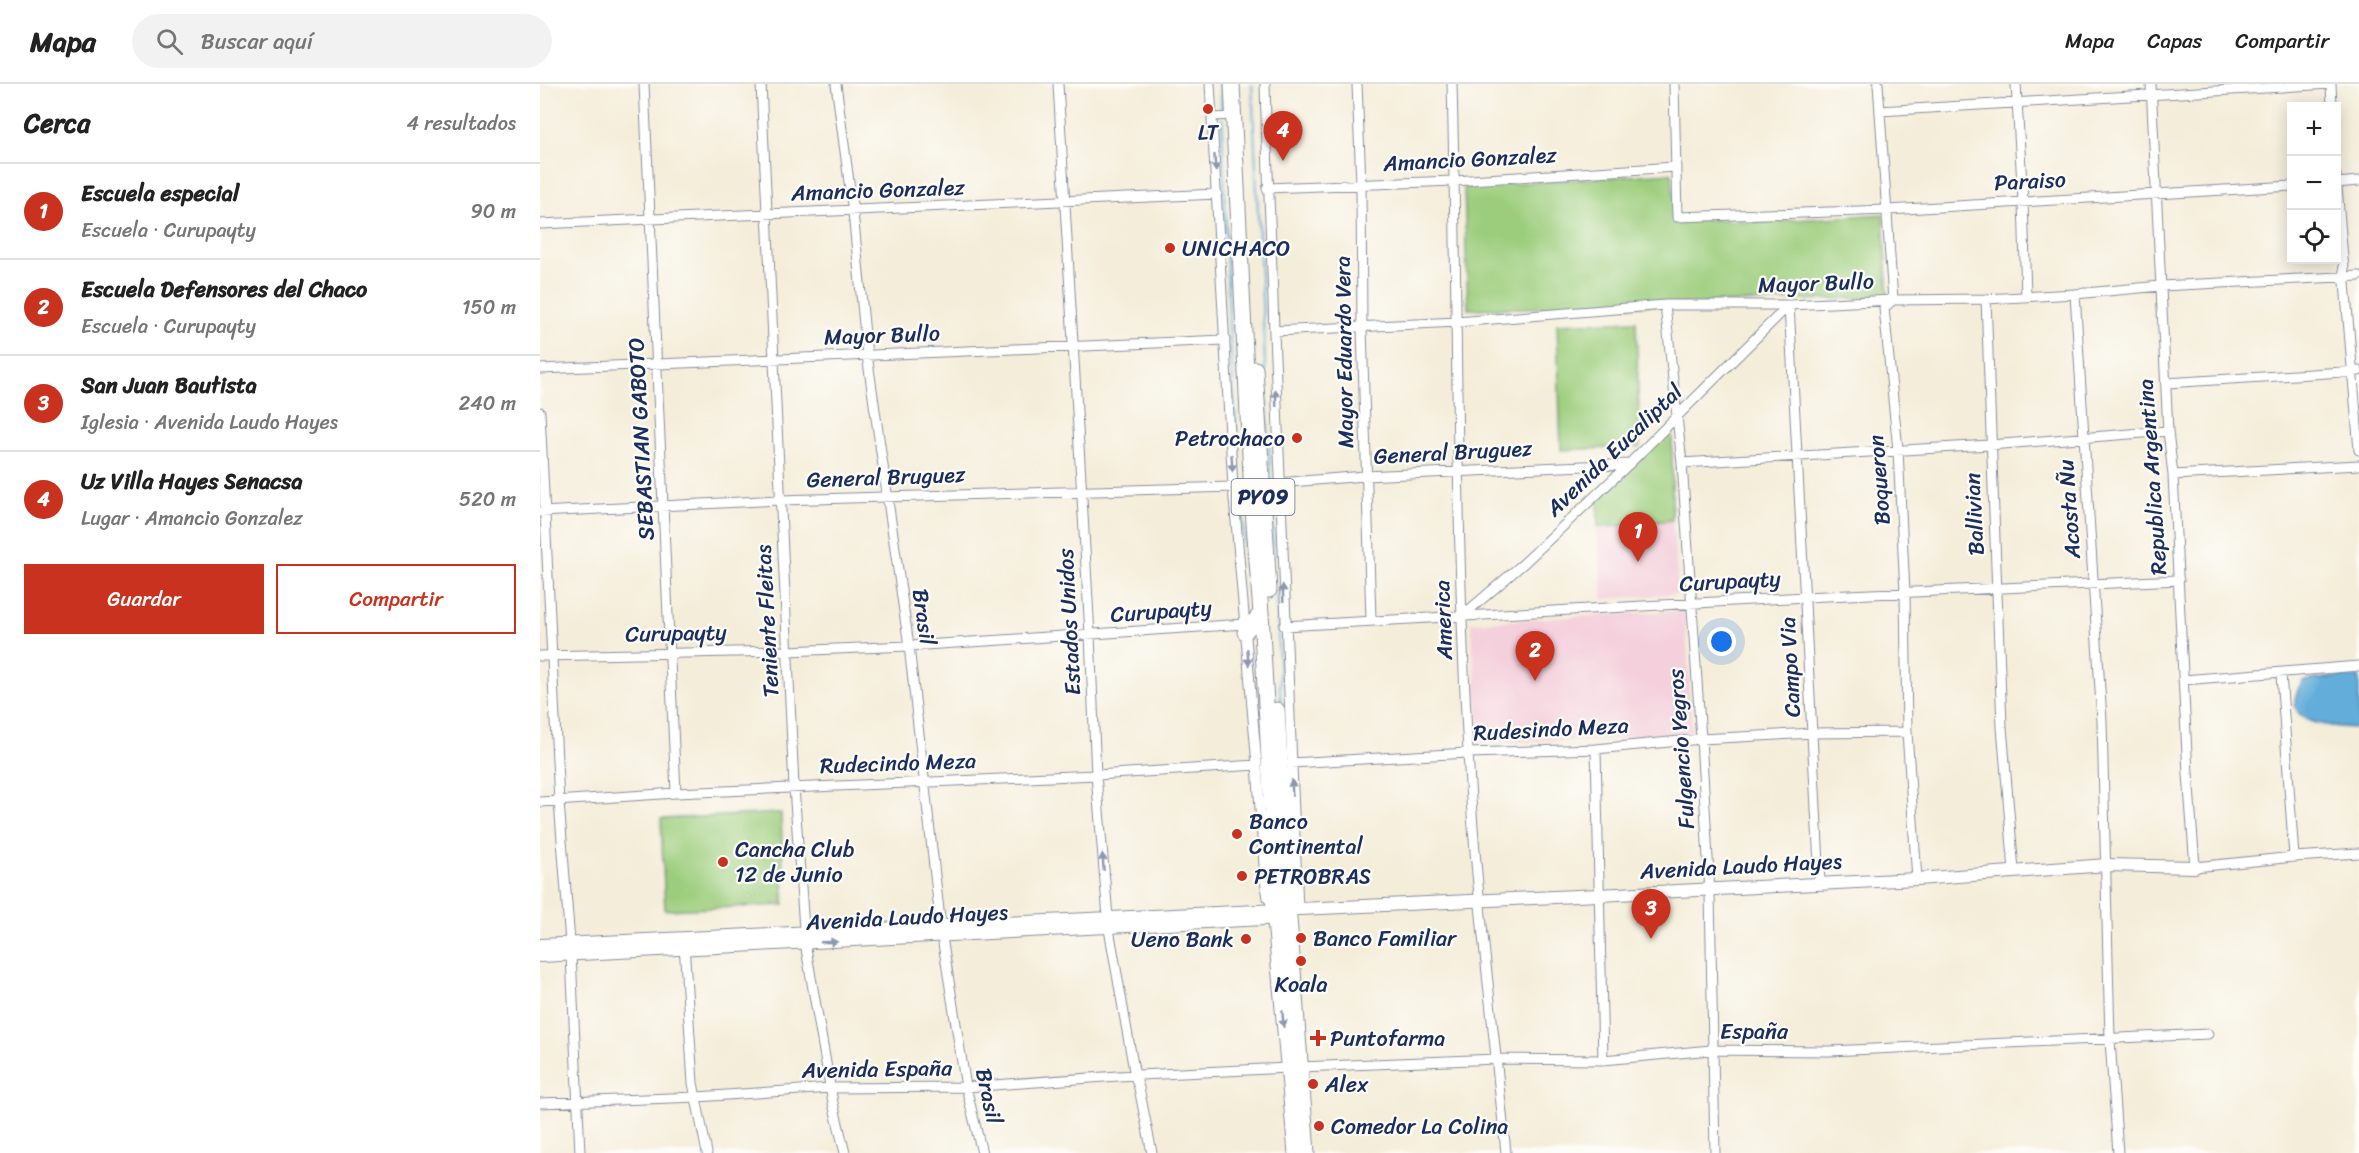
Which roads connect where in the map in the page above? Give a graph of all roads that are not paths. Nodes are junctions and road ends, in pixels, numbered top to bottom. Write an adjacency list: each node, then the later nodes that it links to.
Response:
1 (644, 84): 36 (street, SEBASTIAN GABOTO)
2 (761, 84): 35 (street, Teniente Fleitas)
3 (836, 84): 34 (street, Brasil)
4 (1058, 84): 31 (street, Estados Unidos)
5 (1210, 84): 20 (street)
6 (1232, 84): 20 (highway, PY09)
7 (1238, 84): 123 (highway, PY09)
8 (1265, 84): 27 (street)
9 (1358, 84): 25 (street, Mayor Eduardo Vera)
10 (1452, 84): 22 (street, America)
11 (1674, 84): 21 (street)
12 (1878, 84): 19 (street, Boqueron)
13 (2016, 84): 18 (street)
14 (2151, 84): 16 (street, Republica Argentina)
15 (2331, 84): 16 (street); 17 (street)
16 (2152, 94): 18 (street); 29 (street, Republica Argentina)
17 (2332, 102)
18 (2017, 103): 19 (street); 30 (street)
19 (1880, 111): 32 (street, Boqueron)
20 (1223, 116): 28 (street, one-way to 28); 38 (highway, PY09)
21 (1675, 167): 22 (street, Amancio Gonzalez); 32 (street, Paraiso)
22 (1454, 181): 25 (street, Amancio Gonzalez); 48 (street, America)
23 (2359, 181): 24 (street)
24 (2341, 183)
25 (1361, 184): 27 (street, Amancio Gonzalez); 49 (street, Mayor Eduardo Vera)
26 (2287, 186): 29 (street, Paraiso)
27 (1267, 188): 50 (street)
28 (1217, 194): 31 (street, Amancio Gonzalez); 38 (street)
29 (2158, 194): 30 (street, Paraiso); 41 (street, Republica Argentina)
30 (2023, 201): 32 (street, Paraiso); 43 (street)
31 (1066, 202): 34 (street, Amancio Gonzalez); 52 (street, Estados Unidos)
32 (1888, 210): 45 (street, Boqueron)
33 (2339, 210): 40 (street)
34 (853, 212): 35 (street, Amancio Gonzalez); 53 (street, Brasil)
35 (768, 213): 36 (street, Amancio Gonzalez); 54 (street, Teniente Fleitas)
36 (650, 218): 37 (street, Amancio Gonzalez); 55 (street, SEBASTIAN GABOTO)
37 (540, 224)
38 (1228, 247): 51 (street); 86 (highway, PY09)
39 (2359, 276): 40 (street, Mayor Bullo)
40 (2345, 277): 41 (street, Mayor Bullo); 57 (street)
41 (2162, 286): 42 (street, Mayor Bullo); 58 (street, Republica Argentina)
42 (2075, 294): 43 (street, Mayor Bullo); 62 (street, Acosta Ñu)
43 (2026, 297): 44 (street, Mayor Bullo)
44 (1986, 298): 45 (street, Mayor Bullo); 63 (street, Ballivian)
45 (1893, 300): 47 (street, Mayor Bullo); 64 (street, Boqueron)
46 (1665, 305): 47 (street, Mayor Bullo); 48 (street, Mayor Bullo); 60 (street, Fulgencio Yegros)
47 (1790, 305): 60 (street, Avenida Eucaliptal); 66 (street, Campo Via)
48 (1457, 322): 49 (street, Mayor Bullo); 70 (street, America)
49 (1362, 328): 50 (street, Mayor Bullo); 72 (street, Mayor Eduardo Vera)
50 (1274, 331): 73 (street, one-way to 50)
51 (1225, 340): 52 (street, Mayor Bullo); 74 (street, one-way to 74)
52 (1074, 346): 53 (street, Mayor Bullo); 75 (street, Estados Unidos)
53 (867, 355): 54 (street, Mayor Bullo); 76 (street, Brasil)
54 (773, 358): 55 (street, Mayor Bullo); 77 (street, Teniente Fleitas)
55 (657, 364): 56 (street, Mayor Bullo); 78 (street, SEBASTIAN GABOTO)
56 (540, 369)
57 (2356, 371): 58 (street); 65 (street)
58 (2166, 383): 61 (street, Republica Argentina)
59 (540, 412): 79 (street)
60 (1678, 414): 67 (street, Fulgencio Yegros); 68 (street, Avenida Eucaliptal)
61 (2168, 431): 62 (street); 71 (street, Republica Argentina)
62 (2083, 438): 63 (street); 81 (street, Acosta Ñu)
63 (1990, 446): 64 (street); 82 (street, Ballivian)
64 (1898, 450): 66 (street); 83 (street, Boqueron)
65 (2359, 450)
66 (1798, 455): 67 (street); 84 (street, Campo Via)
67 (1682, 463): 85 (street, Fulgencio Yegros)
68 (1629, 464): 70 (street, General Bruguez); 87 (street, Avenida Eucaliptal)
69 (2359, 465): 71 (street)
70 (1460, 472): 72 (street, General Bruguez); 87 (street, America)
71 (2173, 475): 80 (street, Republica Argentina)
72 (1365, 476): 73 (street, General Bruguez); 88 (street, Mayor Eduardo Vera)
73 (1278, 483): 89 (street, one-way to 73)
74 (1233, 487): 75 (street, General Bruguez); 90 (street)
75 (1082, 490): 76 (street, General Bruguez); 91 (street, Estados Unidos)
76 (888, 496): 77 (street, General Bruguez); 92 (street, Brasil)
77 (780, 500): 78 (street, General Bruguez); 93 (street, Teniente Fleitas)
78 (663, 505): 79 (street, General Bruguez); 94 (street, SEBASTIAN GABOTO)
79 (542, 512): 95 (street)
80 (2179, 580): 81 (street, Curupayty); 99 (street, Republica Argentina)
81 (2094, 583): 82 (street, Curupayty); 115 (street, Acosta Ñu)
82 (1998, 588): 83 (street, Curupayty); 117 (street, Ballivian)
83 (1905, 593): 84 (street, Curupayty); 100 (street, Boqueron)
84 (1805, 597): 85 (street, Curupayty); 101 (street, Campo Via)
85 (1690, 603): 87 (street, Curupayty); 102 (street, Fulgencio Yegros)
86 (1261, 613): 90 (highway); 123 (highway, PY09)
87 (1461, 617): 88 (street, Curupayty); 104 (street, America)
88 (1371, 620): 89 (street, Curupayty)
89 (1284, 626): 105 (street)
90 (1245, 628): 91 (street, Curupayty); 106 (street, one-way to 106)
91 (1090, 635): 92 (street, Curupayty); 107 (street, Estados Unidos)
92 (909, 646): 93 (street, Curupayty); 108 (street, Brasil)
93 (788, 651): 94 (street, Curupayty); 109 (street, Teniente Fleitas)
94 (670, 652): 95 (street, Curupayty); 110 (street, SEBASTIAN GABOTO)
95 (552, 655): 96 (street, Curupayty); 112 (street)
96 (540, 656)
97 (2359, 666): 98 (street)
98 (2281, 674): 99 (street); 114 (street)
99 (2183, 680): 116 (street, Republica Argentina)
100 (1907, 732): 101 (street, Rudesindo Meza); 118 (street, Boqueron)
101 (1813, 733): 102 (street, Rudesindo Meza); 119 (street, Campo Via)
102 (1701, 739): 103 (street, Rudesindo Meza); 120 (street, Fulgencio Yegros)
103 (1596, 749): 104 (street, Rudesindo Meza); 121 (street)
104 (1468, 753): 105 (street, Rudesindo Meza); 122 (street, America)
105 (1291, 763): 123 (street, one-way to 105)
106 (1257, 765): 107 (street, Rudecindo Meza); 123 (street)
107 (1096, 775): 108 (street, Rudecindo Meza); 124 (street, Estados Unidos, one-way to 107)
108 (923, 782): 109 (street, Rudecindo Meza); 125 (street, Brasil)
109 (794, 788): 110 (street, Rudecindo Meza); 126 (street, Teniente Fleitas)
110 (676, 793): 112 (street, Rudecindo Meza)
111 (540, 802): 112 (street, Rudecindo Meza)
112 (559, 802): 129 (street)
113 (2359, 853): 114 (street)
114 (2294, 857): 116 (street)
115 (2107, 865): 116 (street, Avenida Laudo Hayes); 117 (street, Avenida Laudo Hayes); 132 (street, Acosta Ñu)
116 (2195, 867)
117 (2014, 871): 118 (street, Avenida Laudo Hayes)
118 (1917, 879): 119 (street, Avenida Laudo Hayes)
119 (1821, 883): 120 (street, Avenida Laudo Hayes)
120 (1709, 891): 121 (street, Avenida Laudo Hayes); 133 (street, Fulgencio Yegros)
121 (1598, 898): 122 (street, Avenida Laudo Hayes); 135 (street)
122 (1479, 903): 123 (street, Avenida Laudo Hayes); 134 (street, America)
123 (1285, 913): 124 (street, Avenida Laudo Hayes); 136 (highway, PY09)
124 (1108, 924): 125 (street, Avenida Laudo Hayes); 137 (street, Estados Unidos)
125 (941, 931): 126 (street, Avenida Laudo Hayes); 138 (street, Brasil)
126 (805, 937): 127 (street, Avenida Laudo Hayes); 139 (street, Teniente Fleitas)
127 (684, 943): 129 (street, Avenida Laudo Hayes); 140 (street)
128 (540, 945): 129 (street, Avenida Laudo Hayes)
129 (571, 950): 130 (street, Avenida Laudo Hayes); 141 (street)
130 (540, 956)
131 (2208, 1034): 132 (street, España)
132 (2110, 1040): 133 (street, España); 152 (street, Acosta Ñu)
133 (1711, 1050): 135 (street, España); 151 (street, Fulgencio Yegros)
134 (1497, 1059): 135 (street, España); 136 (street, España); 150 (street, America)
135 (1603, 1060)
136 (1294, 1067): 137 (street, Avenida España); 148 (highway, PY09); 149 (highway, PY09)
137 (1135, 1076): 138 (street, Avenida España); 147 (street, Estados Unidos)
138 (966, 1087): 139 (street, Avenida España); 146 (street, Brasil)
139 (831, 1088): 140 (street, Avenida España); 145 (street, Teniente Fleitas)
140 (697, 1097): 141 (street, Avenida España); 144 (street)
141 (579, 1101): 142 (street, Avenida España); 143 (street)
142 (540, 1103)
143 (580, 1153)
144 (707, 1153)
145 (845, 1153)
146 (982, 1153)
147 (1152, 1153)
148 (1296, 1153)
149 (1307, 1153)
150 (1506, 1153)
151 (1714, 1153)
152 (2118, 1153)

